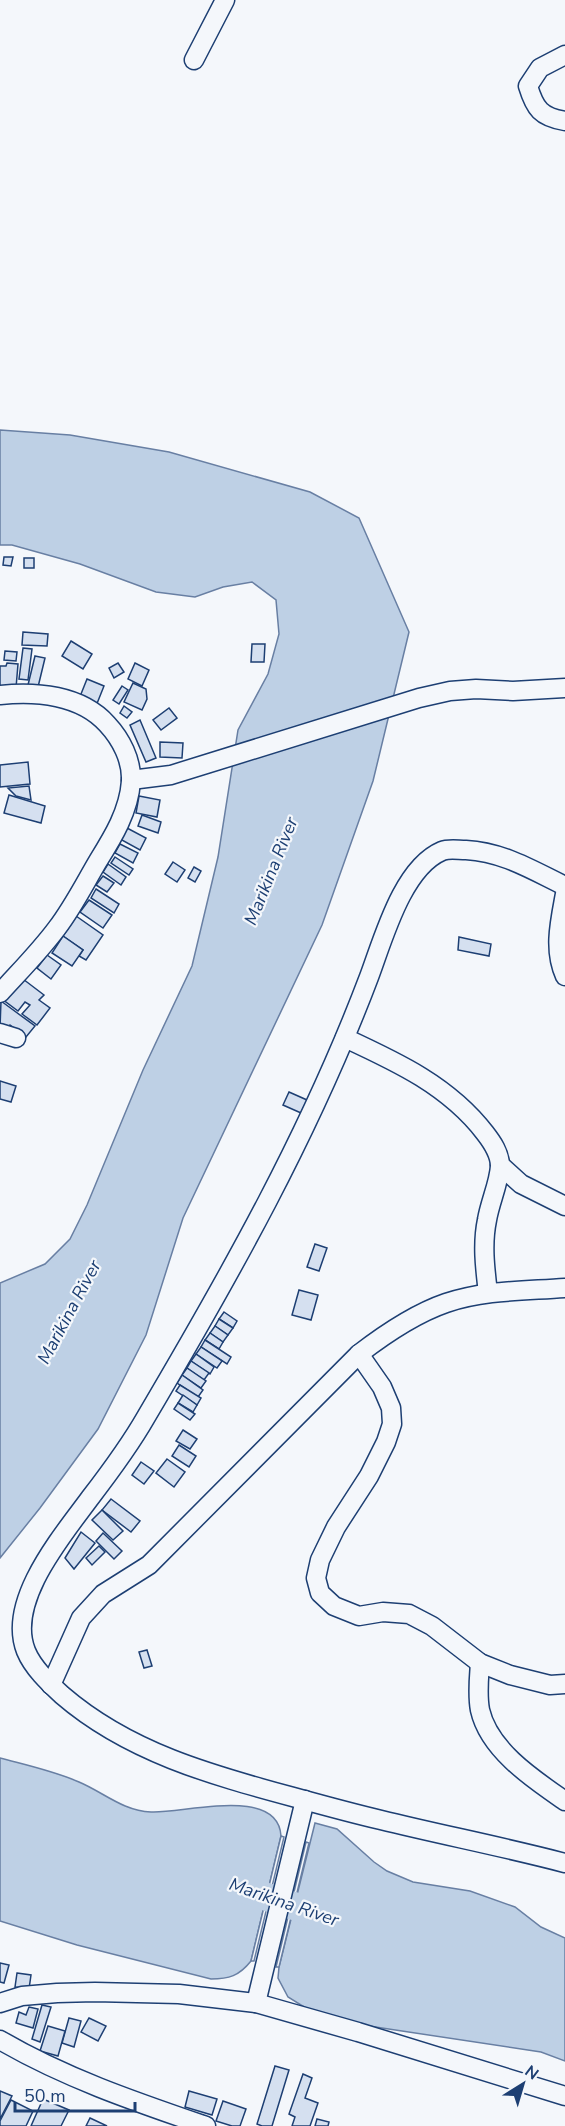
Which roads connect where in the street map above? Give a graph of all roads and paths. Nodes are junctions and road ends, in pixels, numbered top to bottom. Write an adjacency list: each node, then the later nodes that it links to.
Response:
1 (225, 0): 3 (street)
2 (565, 55): 4 (street)
3 (194, 60)
4 (565, 121)
5 (565, 688): 7 (street)
6 (0, 695): 7 (street)
7 (131, 780): 11 (street)
8 (565, 886): 12 (street)
9 (565, 894): 10 (street)
10 (565, 976)
11 (0, 993)
12 (345, 1038): 13 (street); 20 (street)
13 (500, 1165): 14 (street); 16 (street)
14 (565, 1206)
15 (565, 1288): 16 (street)
16 (488, 1293): 17 (street)
17 (359, 1354): 18 (street); 20 (street)
18 (480, 1663): 19 (street); 22 (street)
19 (565, 1684)
20 (51, 1685): 21 (street)
21 (304, 1800): 23 (street); 24 (street)
22 (565, 1801)
23 (565, 1863)
24 (256, 2002): 25 (street); 27 (street)
25 (0, 2003)
26 (0, 2040): 28 (street)
27 (565, 2096)
28 (206, 2126)

